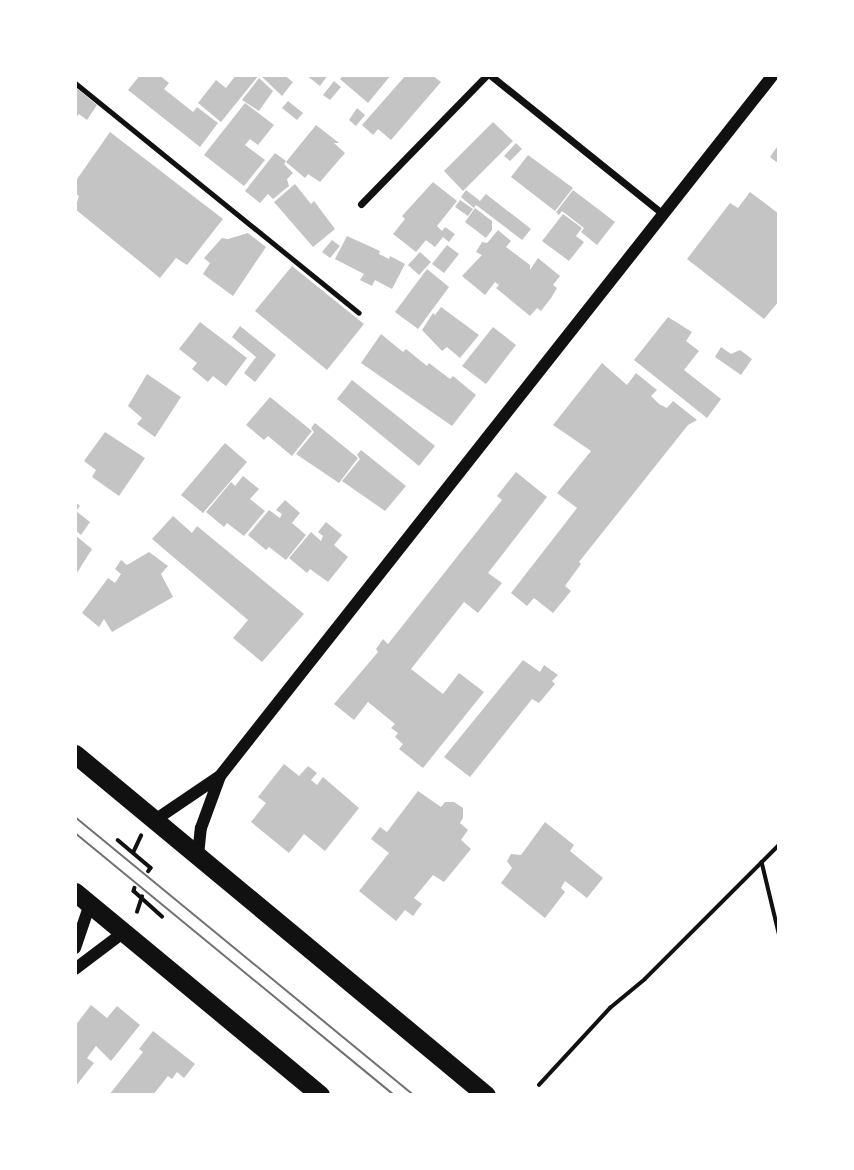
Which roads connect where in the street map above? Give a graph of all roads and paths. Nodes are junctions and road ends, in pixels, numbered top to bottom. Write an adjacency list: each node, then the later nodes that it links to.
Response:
1 (489, 75): 4 (street); 5 (street)
2 (773, 75): 5 (street)
3 (75, 83): 6 (lane)
4 (361, 204)
5 (664, 215): 8 (street)
6 (359, 313)
7 (75, 754): 9 (highway)
8 (220, 776): 9 (street); 14 (street)
9 (155, 820): 14 (highway)
10 (142, 835): 13 (path)
11 (118, 841): 13 (path)
12 (779, 845): 15 (path)
13 (133, 853): 16 (path)
14 (198, 855): 28 (highway)
15 (762, 862): 23 (path); 26 (path)
16 (149, 871)
17 (135, 888): 18 (path)
18 (142, 897): 20 (path); 21 (path)
19 (83, 898): 22 (highway); 24 (street)
20 (137, 912)
21 (162, 916)
22 (124, 932): 25 (street); 27 (highway)
23 (779, 933)
24 (75, 948)
25 (75, 969)
26 (539, 1085)
27 (320, 1095)
28 (486, 1095)

